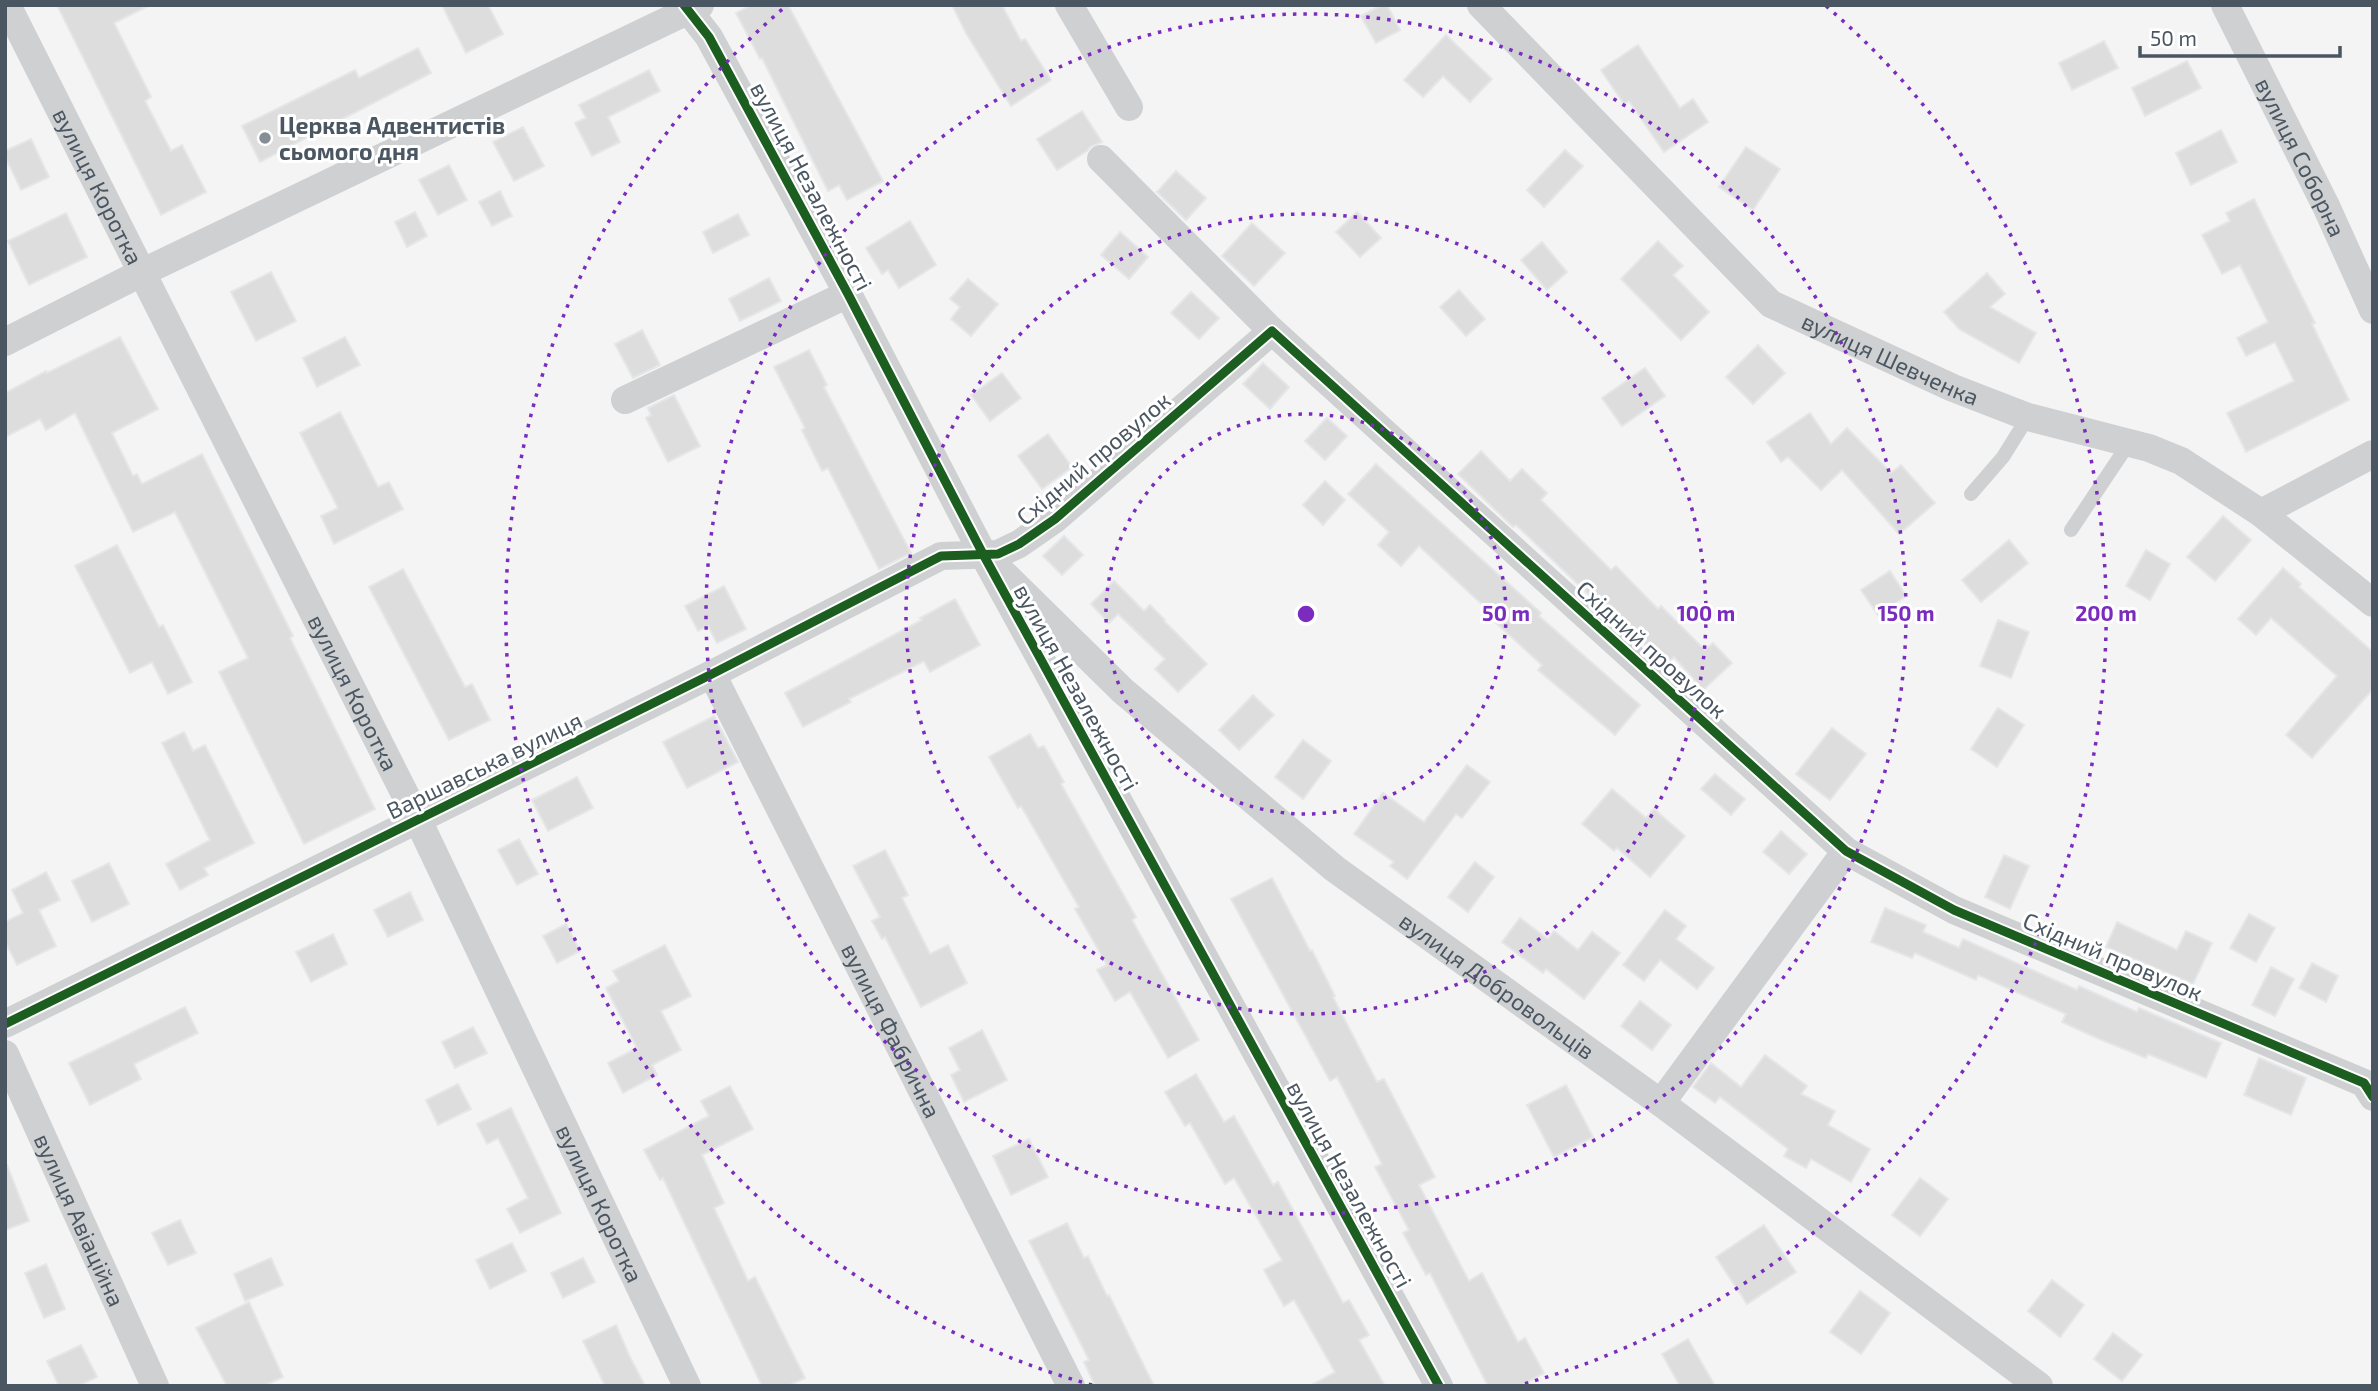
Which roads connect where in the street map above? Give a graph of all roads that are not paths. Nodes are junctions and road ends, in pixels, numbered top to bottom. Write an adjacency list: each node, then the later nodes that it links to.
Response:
1 (7, 5): 8 (street, вулиця Коротка)
2 (1069, 5): 6 (street)
3 (1481, 5): 14 (street, вулиця Шевченка)
4 (2225, 5): 10 (street, вулиця Соборна)
5 (691, 7): 8 (street); 9 (street, вулиця Незалежності)
6 (1129, 107)
7 (1101, 159): 11 (street)
8 (141, 273): 12 (street); 23 (street, вулиця Коротка)
9 (848, 294): 13 (street); 20 (street, вулиця Незалежності)
10 (2373, 310)
11 (1272, 331): 20 (street, Східний провулок); 24 (street, Східний провулок)
12 (5, 342)
13 (625, 400)
14 (2028, 417): 15 (street, вулиця Шевченка); 17 (lane)
15 (2129, 443): 18 (street, вулиця Шевченка); 19 (lane)
16 (2373, 454): 18 (street)
17 (1971, 494)
18 (2261, 513): 21 (street, вулиця Шевченка)
19 (2071, 530)
20 (983, 554): 22 (street, Варшавська вулиця); 28 (street, вулиця Добровольців); 32 (street, вулиця Незалежності)
21 (2373, 603)
22 (712, 674): 23 (street, Варшавська вулиця); 31 (street, вулиця Фабрична)
23 (418, 820): 25 (street, Варшавська вулиця); 30 (street, вулиця Коротка)
24 (1846, 851): 27 (street, Східний провулок); 28 (street)
25 (5, 1024)
26 (5, 1054): 29 (street, вулиця Авіаційна)
27 (2373, 1097)
28 (1661, 1103): 33 (street, вулиця Добровольців)
29 (155, 1386)
30 (687, 1386)
31 (1071, 1386)
32 (1439, 1386)
33 (2039, 1386)

